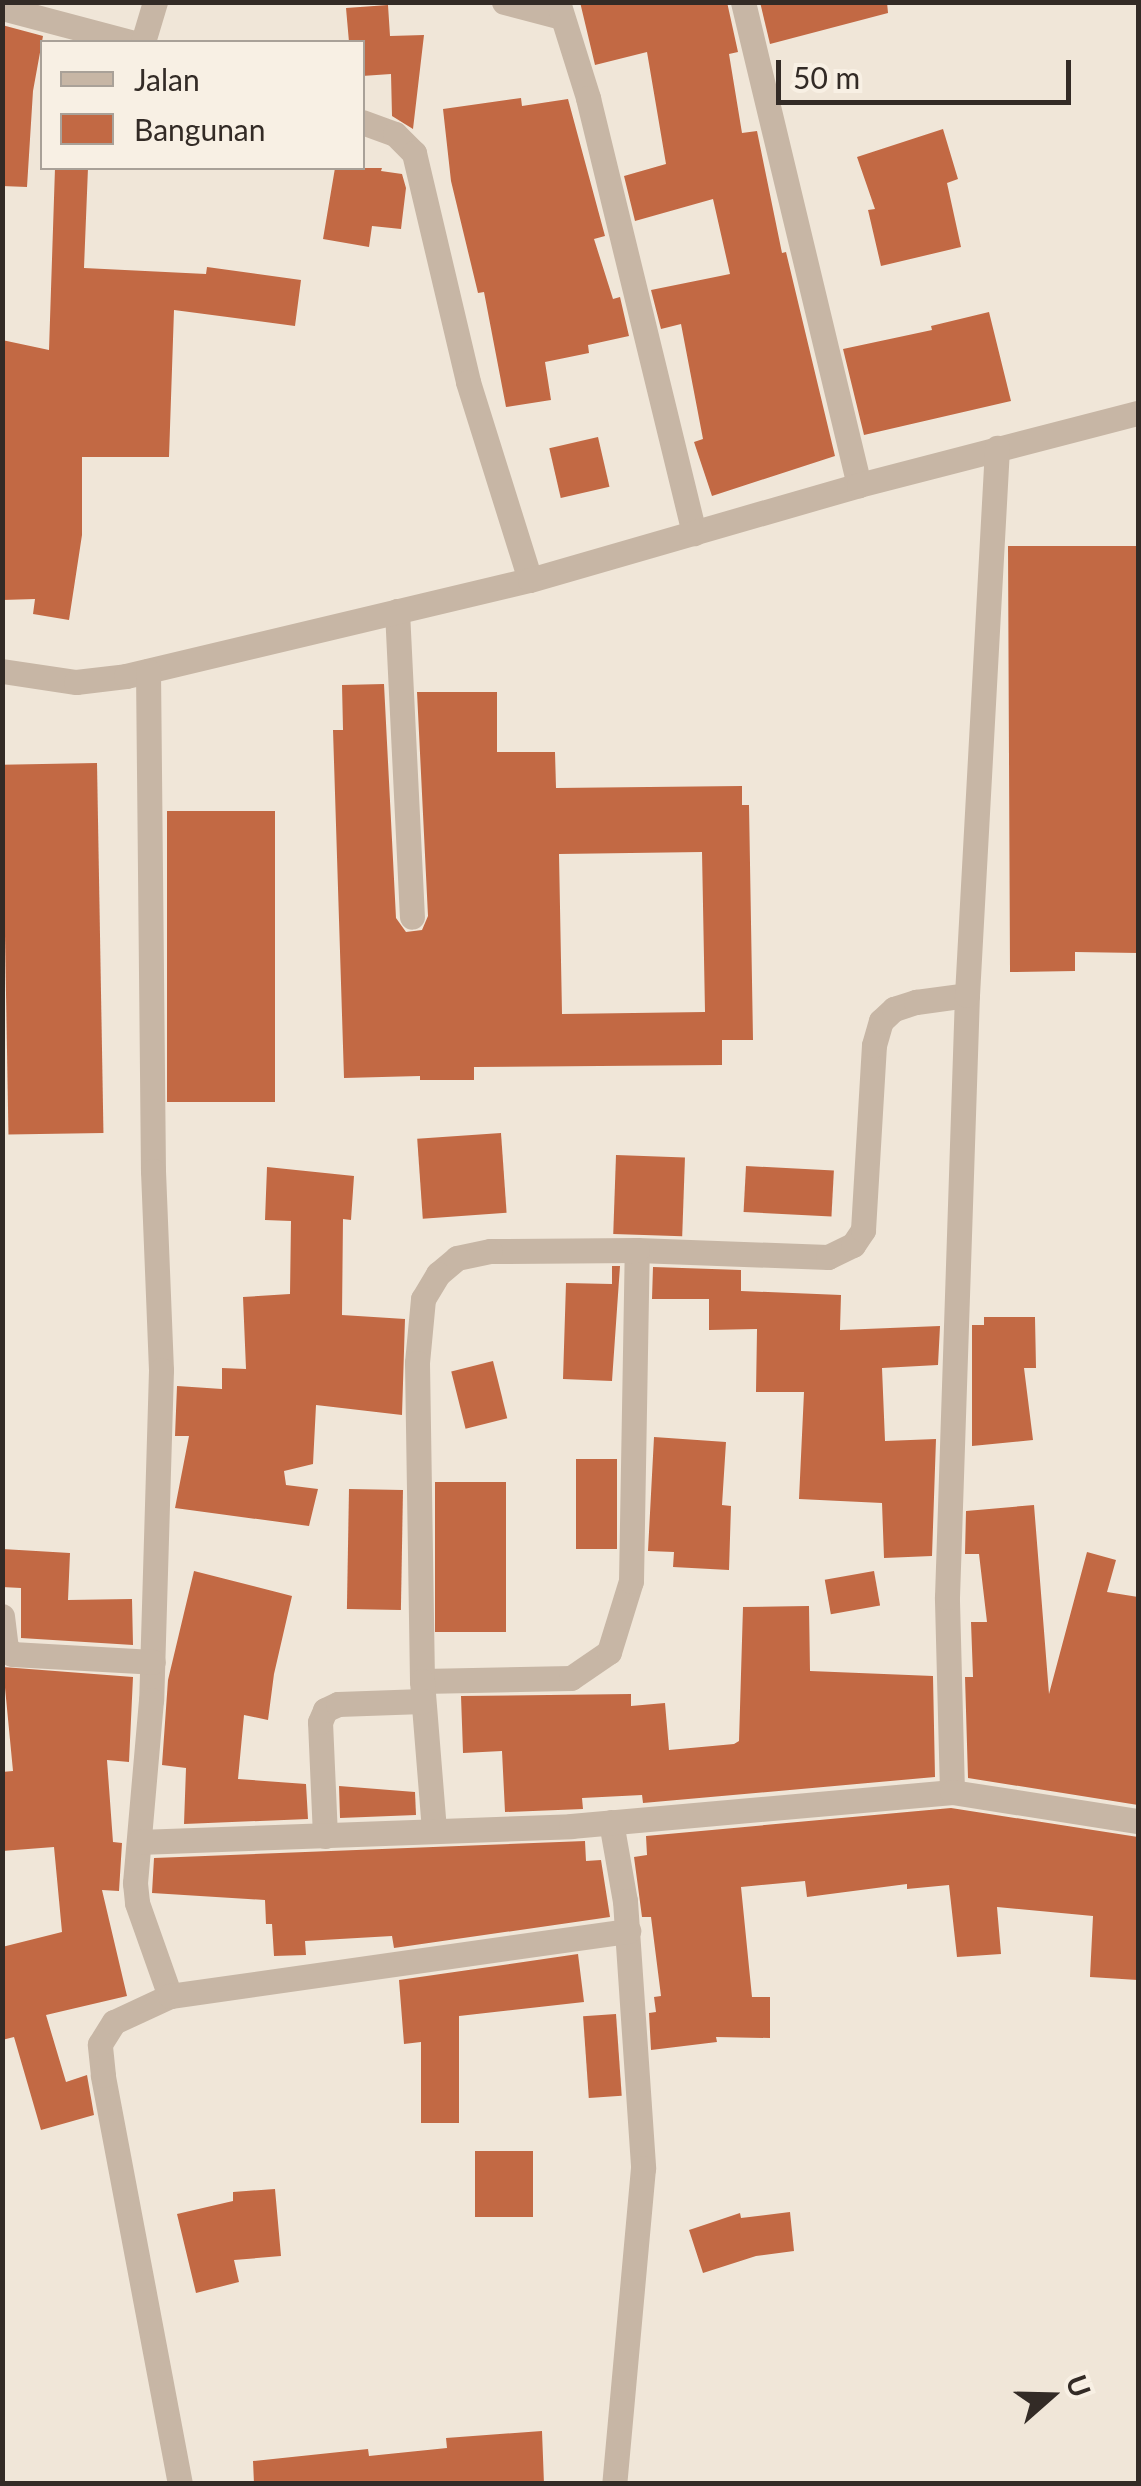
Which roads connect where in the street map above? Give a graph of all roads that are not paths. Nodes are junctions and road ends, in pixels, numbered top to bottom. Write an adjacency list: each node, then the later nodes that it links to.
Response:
1 (155, 2): 7 (street)
2 (504, 2): 5 (street)
3 (743, 2): 11 (street)
4 (2, 8): 6 (street)
5 (560, 10): 12 (street)
6 (123, 40)
7 (145, 40)
8 (365, 123): 13 (street)
9 (1138, 412): 10 (street)
10 (997, 448): 11 (street); 18 (street)
11 (858, 486): 12 (street)
12 (694, 534): 13 (street)
13 (530, 580): 14 (street)
14 (396, 611): 16 (street); 17 (street)
15 (2, 671): 16 (street)
16 (148, 671): 21 (street)
17 (412, 918)
18 (966, 995): 19 (street); 23 (street)
19 (637, 1250): 22 (street); 22 (street)
20 (2, 1616): 21 (street)
21 (153, 1662): 28 (street)
22 (422, 1691): 26 (street); 27 (street)
23 (952, 1792): 24 (street); 25 (street)
24 (611, 1822): 26 (street); 29 (street)
25 (1138, 1822)
26 (434, 1831): 27 (street)
27 (325, 1836): 28 (street)
28 (139, 1842): 30 (street)
29 (628, 1931): 30 (street); 32 (street)
30 (170, 1996): 31 (street)
31 (180, 2484)
32 (614, 2484)

